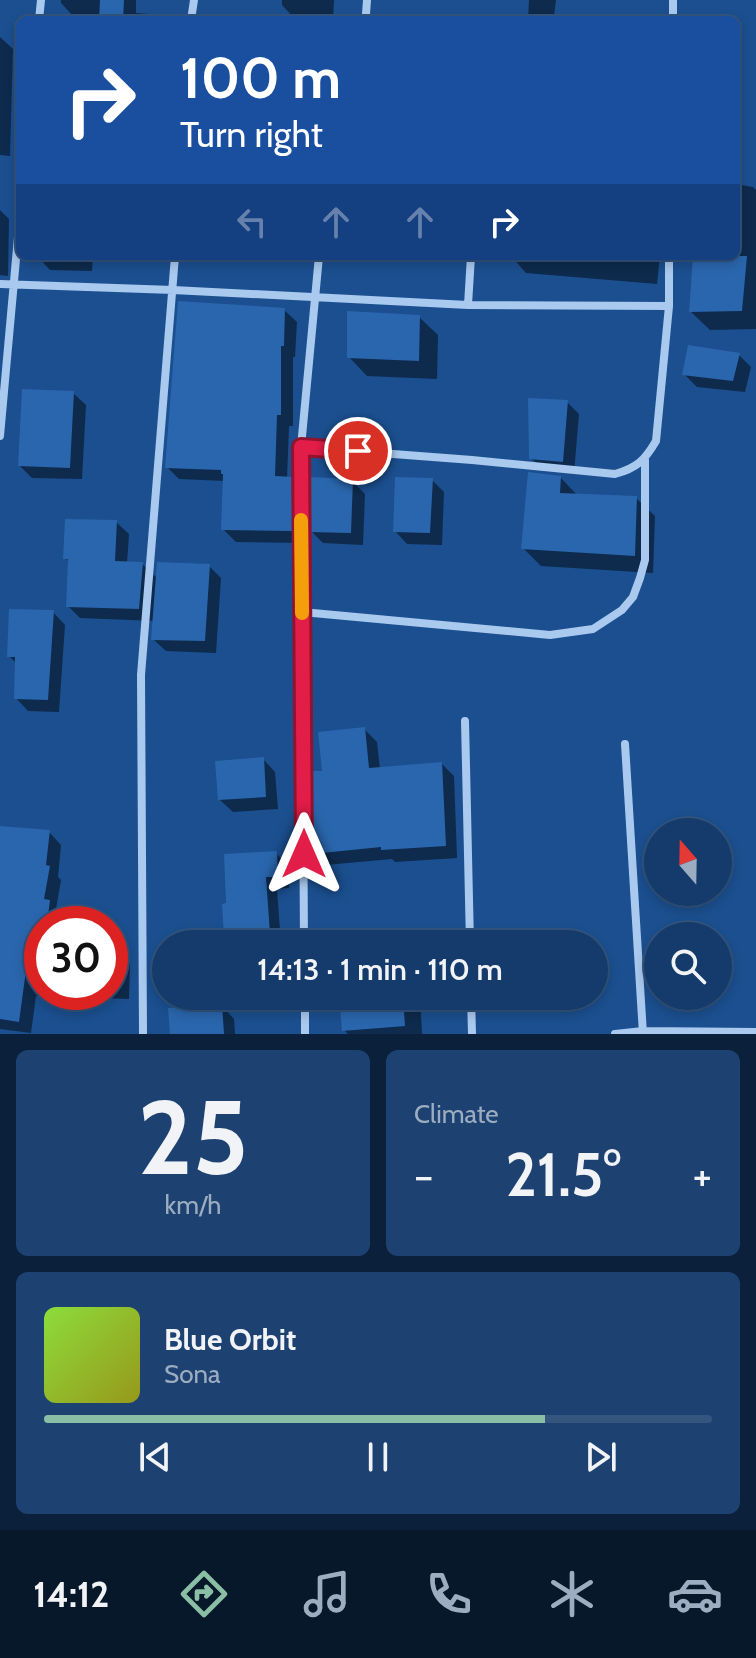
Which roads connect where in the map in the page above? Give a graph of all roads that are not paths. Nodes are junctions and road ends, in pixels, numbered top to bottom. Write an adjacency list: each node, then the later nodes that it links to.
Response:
1 (367, 0): 2 (street)
2 (366, 14)
3 (16, 255): 9 (street)
4 (175, 260): 10 (street)
5 (319, 260): 11 (street)
6 (471, 260): 12 (street)
7 (669, 260): 13 (street)
8 (0, 284): 9 (street)
9 (13, 285): 10 (street); 14 (street)
10 (173, 290): 11 (street); 26 (street)
11 (314, 298): 12 (street); 15 (street)
12 (468, 305): 13 (street)
13 (669, 306): 16 (street)
14 (0, 436)
15 (301, 447): 16 (street); 17 (street)
16 (645, 460): 17 (street)
17 (302, 612): 20 (street)
18 (465, 721): 21 (street)
19 (625, 744): 25 (street)
20 (304, 930)
21 (470, 930)
22 (305, 1010): 27 (street)
23 (471, 1010): 28 (street)
24 (756, 1032): 25 (street)
25 (643, 1033): 29 (street)
26 (143, 1034)
27 (305, 1034)
28 (472, 1034)
29 (615, 1034)

